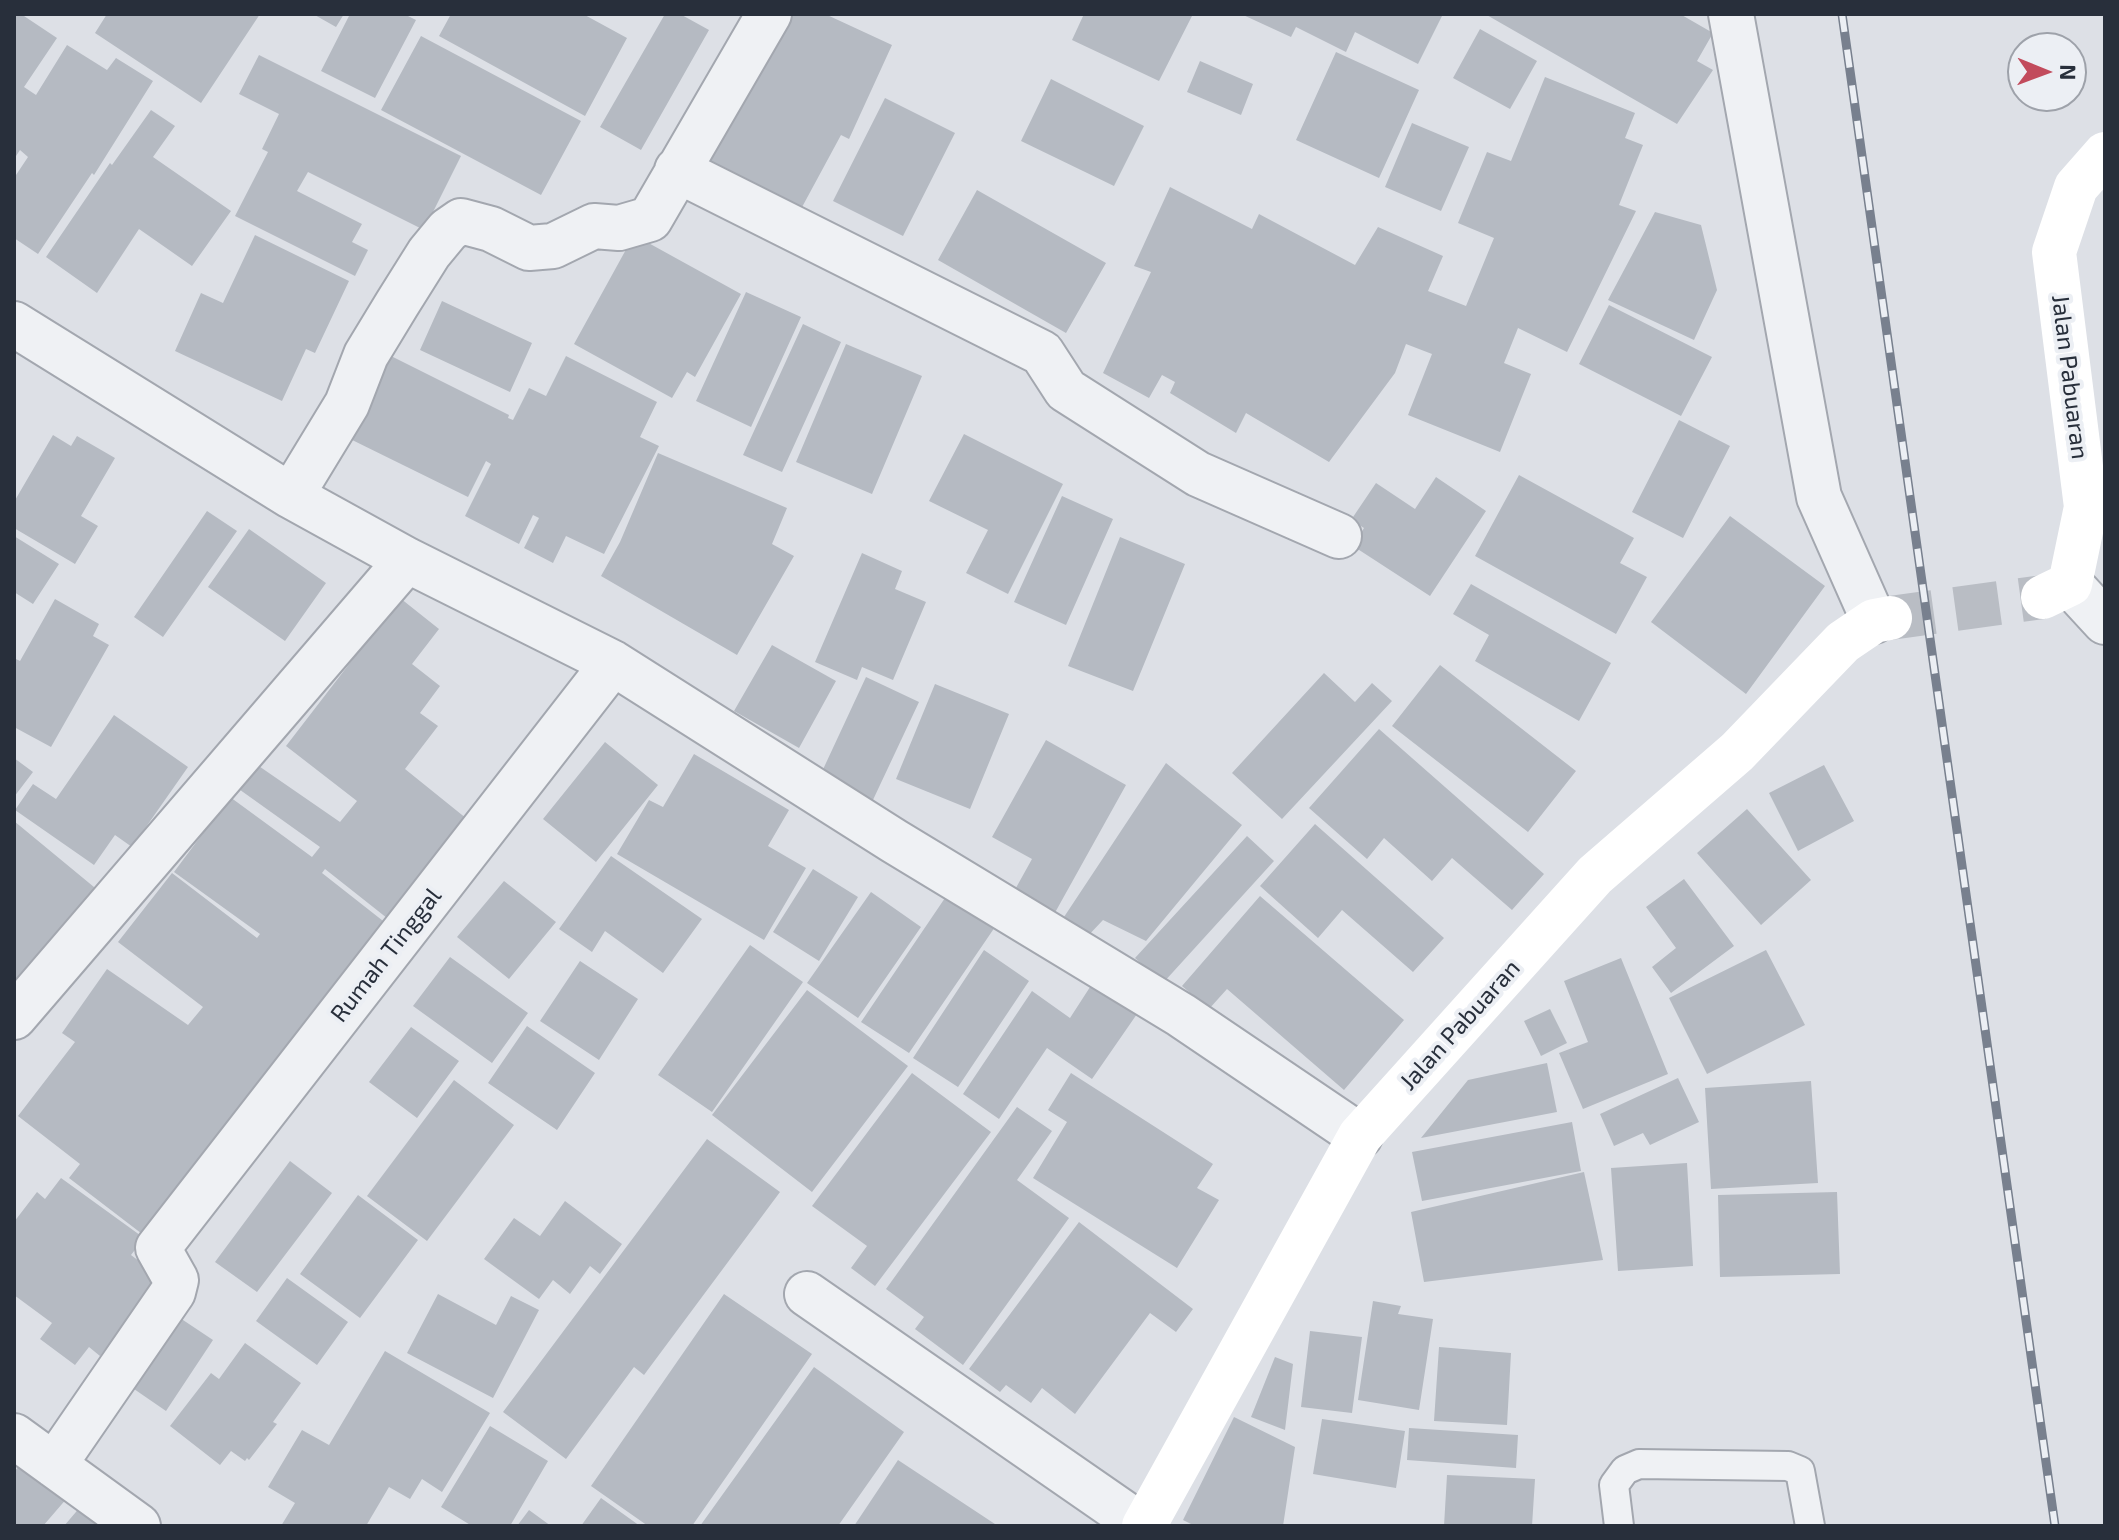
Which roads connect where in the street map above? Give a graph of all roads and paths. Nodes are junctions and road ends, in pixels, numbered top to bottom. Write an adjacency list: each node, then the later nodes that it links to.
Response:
1 (769, 14): 4 (street)
2 (1731, 14): 12 (street, Jalan Pabuaran)
3 (2105, 154): 9 (street, Jalan Pabuaran)
4 (677, 170): 6 (street); 7 (street)
5 (14, 324): 6 (street)
6 (291, 496): 8 (street)
7 (1339, 536)
8 (407, 560): 10 (street); 11 (street)
9 (2105, 622)
10 (613, 663): 12 (street); 15 (street, Rumah Tinggal)
11 (14, 1017)
12 (1360, 1136): 17 (street, Jalan Pabuaran)
13 (807, 1294): 17 (street)
14 (14, 1436): 15 (street)
15 (54, 1465): 16 (street)
16 (138, 1526)
17 (1143, 1526)
18 (1619, 1526): 19 (lane)
19 (1810, 1526)

